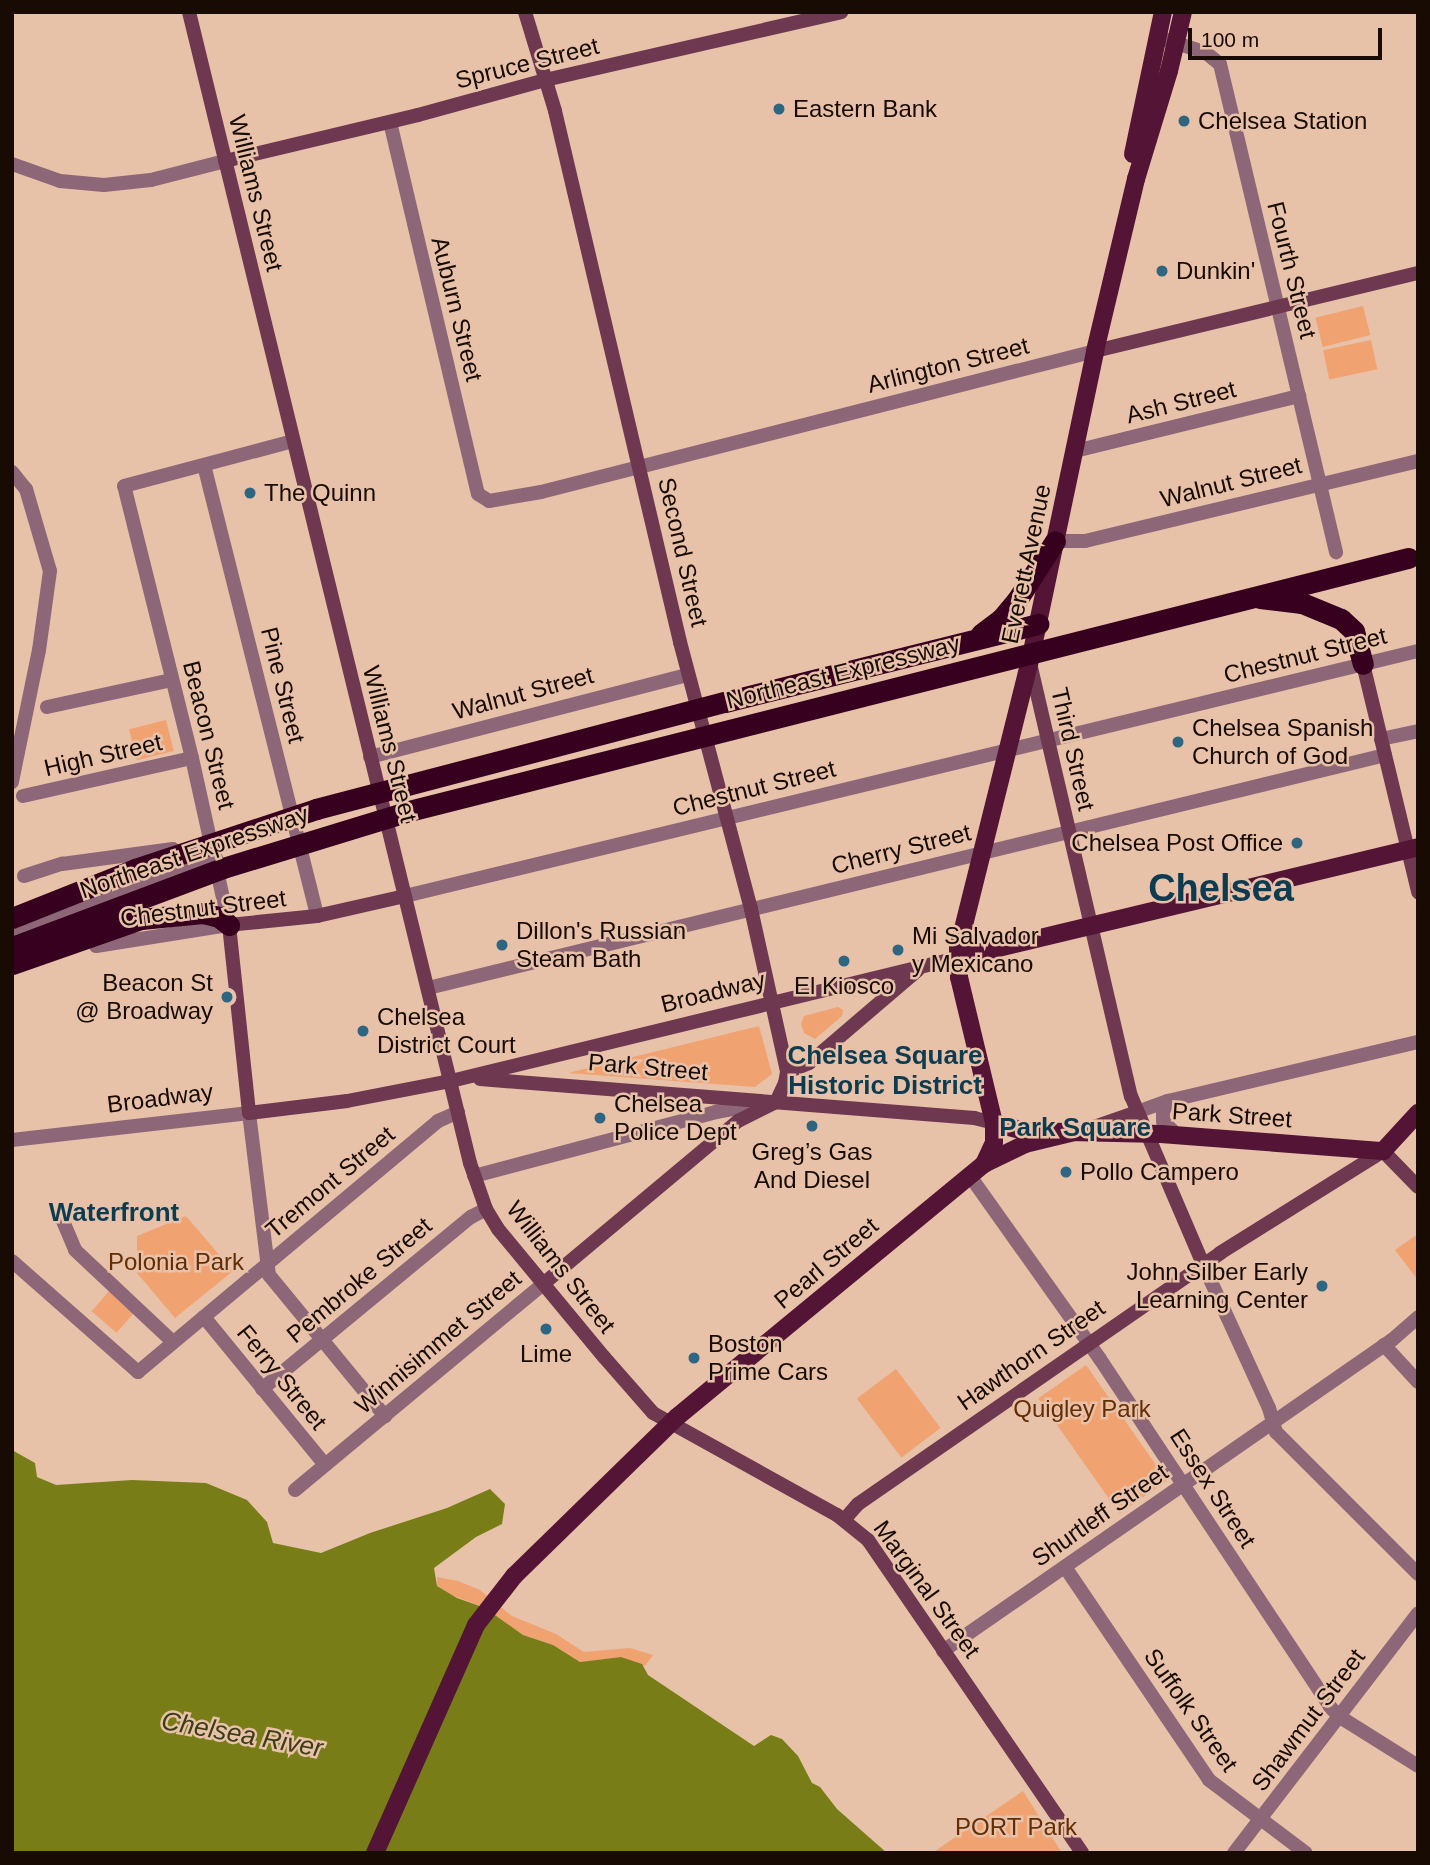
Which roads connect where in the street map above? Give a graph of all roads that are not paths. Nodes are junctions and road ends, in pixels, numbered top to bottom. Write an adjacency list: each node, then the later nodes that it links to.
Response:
1 (189, 12): 10 (main road, Williams Street)
2 (525, 12): 8 (main road, Second Street)
3 (841, 12): 8 (main road, Spruce Street)
4 (1163, 12): 6 (main road, Everett Avenue)
5 (1184, 12): 7 (main road, Everett Avenue)
6 (1158, 38): 7 (street, Fourth Street); 12 (main road, Everett Avenue)
7 (1176, 43): 12 (main road, Everett Avenue); 14 (street, Fourth Street)
8 (545, 79): 9 (main road, Spruce Street); 21 (main road, Second Street)
9 (390, 122): 10 (main road, Spruce Street); 24 (street, Auburn Street)
10 (225, 162): 11 (street); 17 (main road, Williams Street)
11 (12, 164)
12 (1136, 179): 15 (main road, Everett Avenue)
13 (1418, 273): 14 (main road, Arlington Street)
14 (1277, 306): 15 (main road, Arlington Street); 16 (street, Fourth Street)
15 (1095, 351): 18 (main road, Everett Avenue); 21 (street, Arlington Street)
16 (1299, 396): 18 (street, Ash Street); 23 (street, Fourth Street)
17 (293, 441): 20 (street); 42 (main road, Williams Street)
18 (1075, 451): 25 (main road, Everett Avenue)
19 (1418, 461): 23 (street, Walnut Street)
20 (204, 465): 35 (street, Beacon Street); 56 (street, Pine Street)
21 (640, 465): 24 (street, Arlington Street); 34 (main road, Second Street)
22 (12, 472): 44 (street)
23 (1321, 484): 25 (street, Walnut Street); 26 (street, Fourth Street)
24 (489, 500)
25 (1055, 541): 29 (main road, Everett Avenue); 30 (highway)
26 (1336, 552)
27 (1418, 554): 28 (highway, Northeast Expressway, bridge); 61 (highway, Northeast Expressway, bridge)
28 (1234, 602): 33 (highway); 61 (highway, Northeast Expressway, bridge)
29 (1038, 624): 30 (highway); 32 (main road, Everett Avenue)
30 (952, 646): 57 (highway, bridge)
31 (1418, 651): 33 (street, Chestnut Street)
32 (1030, 663): 39 (main road, Third Street); 40 (main road, Everett Avenue)
33 (1363, 664): 38 (main road); 39 (street, Chestnut Street)
34 (688, 675): 42 (street, Walnut Street); 46 (main road, Second Street)
35 (172, 680): 36 (street); 43 (street, Beacon Street)
36 (47, 707)
37 (1418, 731): 38 (street)
38 (1381, 739): 41 (main road)
39 (1047, 740): 40 (street, Chestnut Street); 47 (main road, Third Street)
40 (1007, 750): 46 (street, Chestnut Street); 50 (main road, Everett Avenue)
41 (1385, 755): 47 (street, Cherry Street); 49 (main road)
42 (370, 757): 54 (main road, Williams Street)
43 (192, 758): 45 (street, High Street); 48 (street, Beacon Street)
44 (12, 782)
45 (23, 796)
46 (726, 818): 54 (street, Chestnut Street); 55 (main road, Second Street)
47 (1068, 831): 50 (street, Cherry Street); 59 (main road, Third Street)
48 (212, 842): 51 (street, Beacon Street); 52 (street)
49 (1413, 848): 53 (main road); 59 (main road, Broadway)
50 (982, 853): 55 (street, Cherry Street); 62 (main road, Everett Avenue)
51 (216, 859): 58 (street, Beacon Street); 60 (street)
52 (24, 876)
53 (1418, 892)
54 (405, 896): 56 (main road, Chestnut Street); 65 (main road, Williams Street)
55 (751, 909): 65 (street, Cherry Street); 66 (main road, Second Street)
56 (317, 916): 58 (main road, Chestnut Street)
57 (12, 918)
58 (229, 925): 63 (highway); 76 (main road, Beacon Street)
59 (1091, 926): 62 (main road, Broadway); 75 (main road, Third Street)
60 (12, 932)
61 (12, 947)
62 (957, 958): 64 (main road, Broadway); 78 (main road)
63 (12, 964)
64 (922, 967): 66 (main road, Broadway); 69 (main road)
65 (428, 988): 70 (main road, Williams Street)
66 (771, 1003): 68 (main road, Broadway); 69 (main road, Second Street)
67 (1418, 1042): 72 (street, Pearl Street)
68 (548, 1058): 70 (main road, Broadway); 71 (main road)
69 (787, 1072): 73 (main road)
70 (451, 1081): 71 (main road, Park Street); 74 (main road, Williams Street); 76 (main road, Broadway)
71 (552, 1084): 73 (main road, Park Street)
72 (1168, 1101): 75 (street, Pearl Street); 81 (street)
73 (776, 1102): 78 (main road, Park Street); 85 (street); 92 (main road, Winnisimmet Street)
74 (458, 1112): 85 (main road, Williams Street); 90 (street, Tremont Street)
75 (1137, 1112): 79 (main road, Pearl Street); 80 (main road, Third Street)
76 (249, 1113): 82 (street, Broadway); 90 (street, Beacon Street)
77 (1418, 1113): 83 (main road, Hawthorn Street)
78 (994, 1123): 79 (main road, Park Street); 84 (main road)
79 (1075, 1132): 80 (main road, Park Street); 84 (main road, Pearl Street)
80 (1145, 1133): 81 (main road, Park Street); 91 (main road, Third Street)
81 (1177, 1135): 83 (main road, Park Street)
82 (12, 1140)
83 (1383, 1151): 86 (main road); 91 (main road, Hawthorn Street)
84 (977, 1170): 97 (street, Essex Street); 103 (main road, Pearl Street)
85 (474, 1176): 87 (main road, Williams Street)
86 (1418, 1188)
87 (486, 1209): 92 (main road, Williams Street); 95 (street, Pembroke Street)
88 (60, 1214): 96 (street)
89 (12, 1261): 96 (street, Tremont Street)
90 (266, 1265): 93 (street, Tremont Street); 95 (street, Beacon Street)
91 (1203, 1265): 97 (main road, Hawthorn Street); 102 (street)
92 (544, 1283): 101 (street, Winnisimmet Street); 103 (main road, Williams Street)
93 (204, 1317): 96 (street, Tremont Street); 100 (street, Ferry Street)
94 (1418, 1317): 98 (street, Shurtleff Street)
95 (323, 1339): 100 (street, Pembroke Street); 101 (street, Beacon Street)
96 (173, 1342)
97 (1089, 1344): 105 (street, Essex Street); 107 (main road, Hawthorn Street)
98 (1384, 1345): 99 (street); 102 (street, Shurtleff Street)
99 (1418, 1382)
100 (262, 1389): 104 (street, Ferry Street)
101 (385, 1416): 104 (street, Winnisimmet Street)
102 (1273, 1423): 105 (street, Shurtleff Street); 109 (street)
103 (669, 1424): 107 (main road, Marginal Street); 115 (main road, Pearl Street)
104 (325, 1465): 106 (street, Winnisimmet Street)
105 (1183, 1484): 108 (street, Shurtleff Street); 112 (street, Essex Street)
106 (295, 1490)
107 (845, 1520): 111 (main road, Marginal Street)
108 (1065, 1567): 111 (street, Shurtleff Street); 114 (street, Suffolk Street)
109 (1418, 1574)
110 (1418, 1613): 112 (street, Shawmut Street)
111 (943, 1651): 116 (main road, Marginal Street)
112 (1340, 1717): 113 (street, Essex Street); 114 (street, Shawmut Street)
113 (1418, 1766)
114 (1260, 1820): 117 (street, Shawmut Street); 118 (street, Suffolk Street)
115 (374, 1853)
116 (1082, 1853)
117 (1234, 1853)
118 (1306, 1853)

